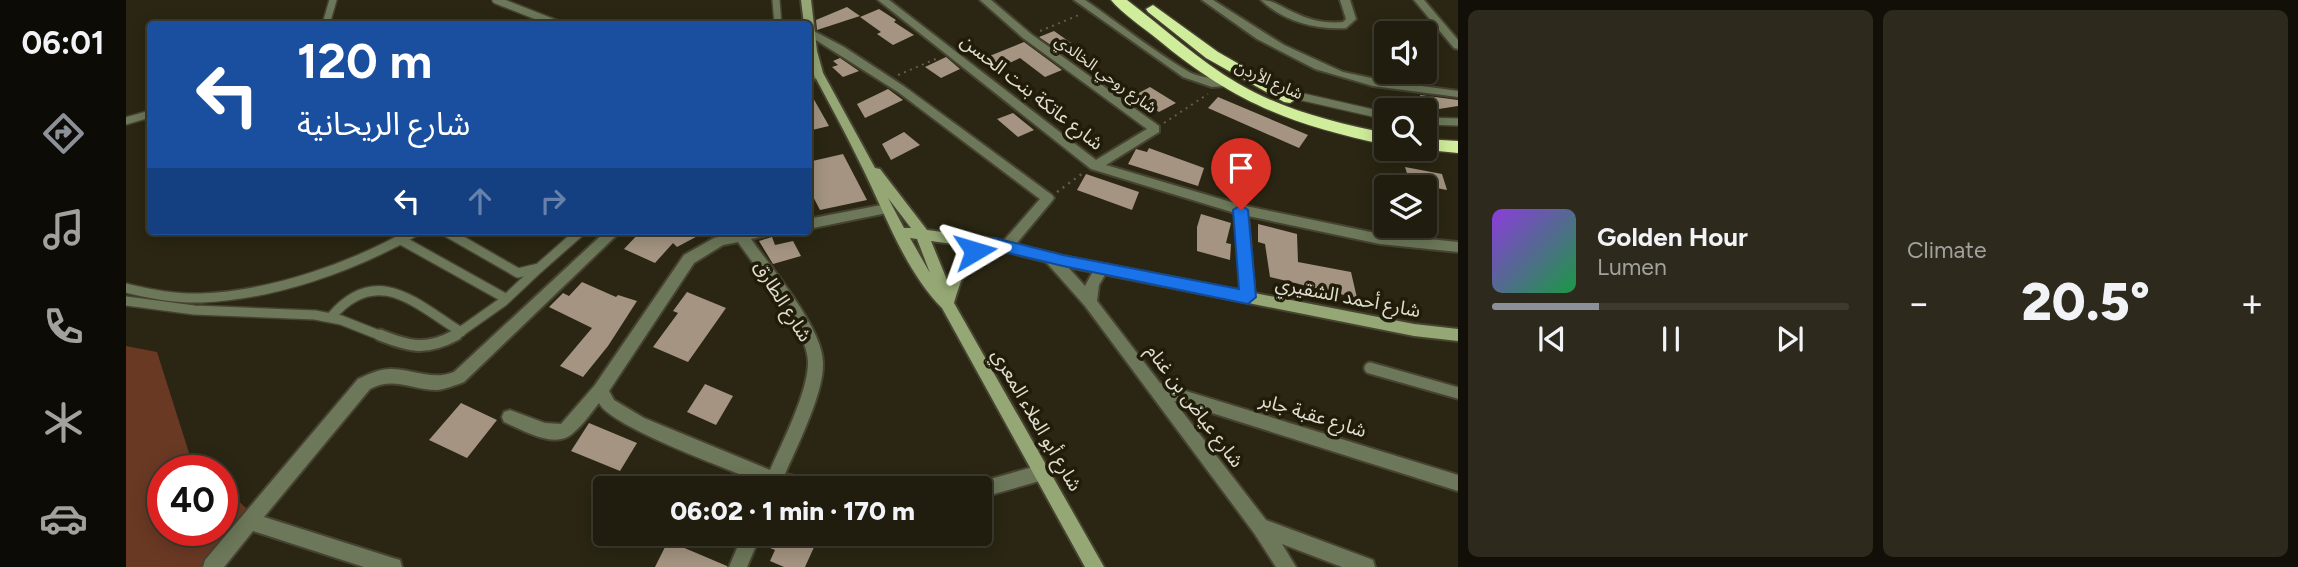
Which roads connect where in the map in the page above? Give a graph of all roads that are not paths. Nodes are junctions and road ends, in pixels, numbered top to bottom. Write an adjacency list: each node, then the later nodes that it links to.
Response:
1 (333, 0): 14 (lane)
2 (496, 0): 15 (lane)
3 (776, 0): 16 (lane)
4 (806, 0): 17 (street, شارع أبو العلاء المعري)
5 (883, 0): 36 (street, شارع عاتكة بنت الحسن)
6 (985, 0): 36 (street, شارع روحي الخالدي)
7 (1079, 0): 21 (street)
8 (1118, 0): 21 (highway, شارع الأردن)
9 (1140, 0): 22 (highway, شارع الأردن)
10 (1207, 0): 23 (street)
11 (1266, 0): 12 (street)
12 (1345, 0)
13 (1419, 0): 19 (street)
14 (327, 21)
15 (549, 21)
16 (778, 21)
17 (808, 21)
18 (812, 33): 49 (street)
19 (1458, 46)
20 (813, 76): 35 (street, شارع أبو العلاء المعري)
21 (1225, 83): 32 (highway, شارع الأردن)
22 (1268, 88): 24 (lane); 27 (highway, شارع الأردن)
23 (1458, 94)
24 (1374, 113)
25 (147, 115): 26 (lane)
26 (126, 121)
27 (1374, 121)
28 (1437, 121): 29 (lane)
29 (1458, 122)
30 (1437, 131): 31 (highway)
31 (1458, 133)
32 (1374, 136)
33 (1437, 146): 34 (highway)
34 (1458, 147)
35 (865, 160): 37 (street, شارع أبو العلاء المعري); 41 (street, شارع أبو العلاء المعري)
36 (1095, 166): 38 (street, شارع عاتكة بنت الحسن)
37 (887, 209): 39 (street); 40 (street, شارع أبو العلاء المعري)
38 (1241, 210): 50 (street, شارع عاتكة بنت الحسن); 55 (street)
39 (812, 222)
40 (901, 232): 41 (street, شارع أحمد الشقيري); 57 (street, شارع أبو العلاء المعري)
41 (922, 234): 49 (street, شارع أحمد الشقيري); 57 (street, شارع أبو العلاء المعري)
42 (409, 235): 48 (lane)
43 (452, 235): 52 (lane)
44 (576, 235): 52 (lane)
45 (610, 235): 73 (street)
46 (746, 235): 47 (street)
47 (741, 236): 65 (street); 70 (street, شارع الطارق)
48 (401, 240): 54 (lane); 56 (lane)
49 (1001, 245): 51 (street, شارع أحمد الشقيري); 57 (street)
50 (1458, 247)
51 (1051, 258): 53 (street, شارع أحمد الشقيري); 59 (street, شارع عياض بن غنام)
52 (539, 268): 56 (lane)
53 (1102, 268): 55 (street, شارع أحمد الشقيري); 59 (street)
54 (126, 288)
55 (1248, 297): 62 (street, شارع أحمد الشقيري)
56 (505, 298): 61 (lane)
57 (944, 300): 68 (street, شارع أبو العلاء المعري)
58 (126, 301): 60 (lane)
59 (1090, 302): 64 (street, شارع عياض بن غنام)
60 (331, 317): 61 (lane); 61 (lane)
61 (461, 332)
62 (1458, 335)
63 (1370, 368): 66 (lane)
64 (1155, 388): 71 (street, شارع عقبة جابر); 74 (street, شارع عياض بن غنام)
65 (601, 390): 67 (street); 69 (street)
66 (1458, 393)
67 (510, 417)
68 (1043, 472): 72 (street); 79 (street, شارع أبو العلاء المعري)
69 (755, 476)
70 (776, 476)
71 (1458, 483)
72 (992, 487)
73 (251, 522): 76 (street); 77 (street)
74 (1261, 527): 80 (street, شارع عياض بن غنام); 81 (street)
75 (747, 546): 78 (street)
76 (212, 567)
77 (393, 567)
78 (738, 567)
79 (1096, 567)
80 (1287, 567)
81 (1366, 567)

